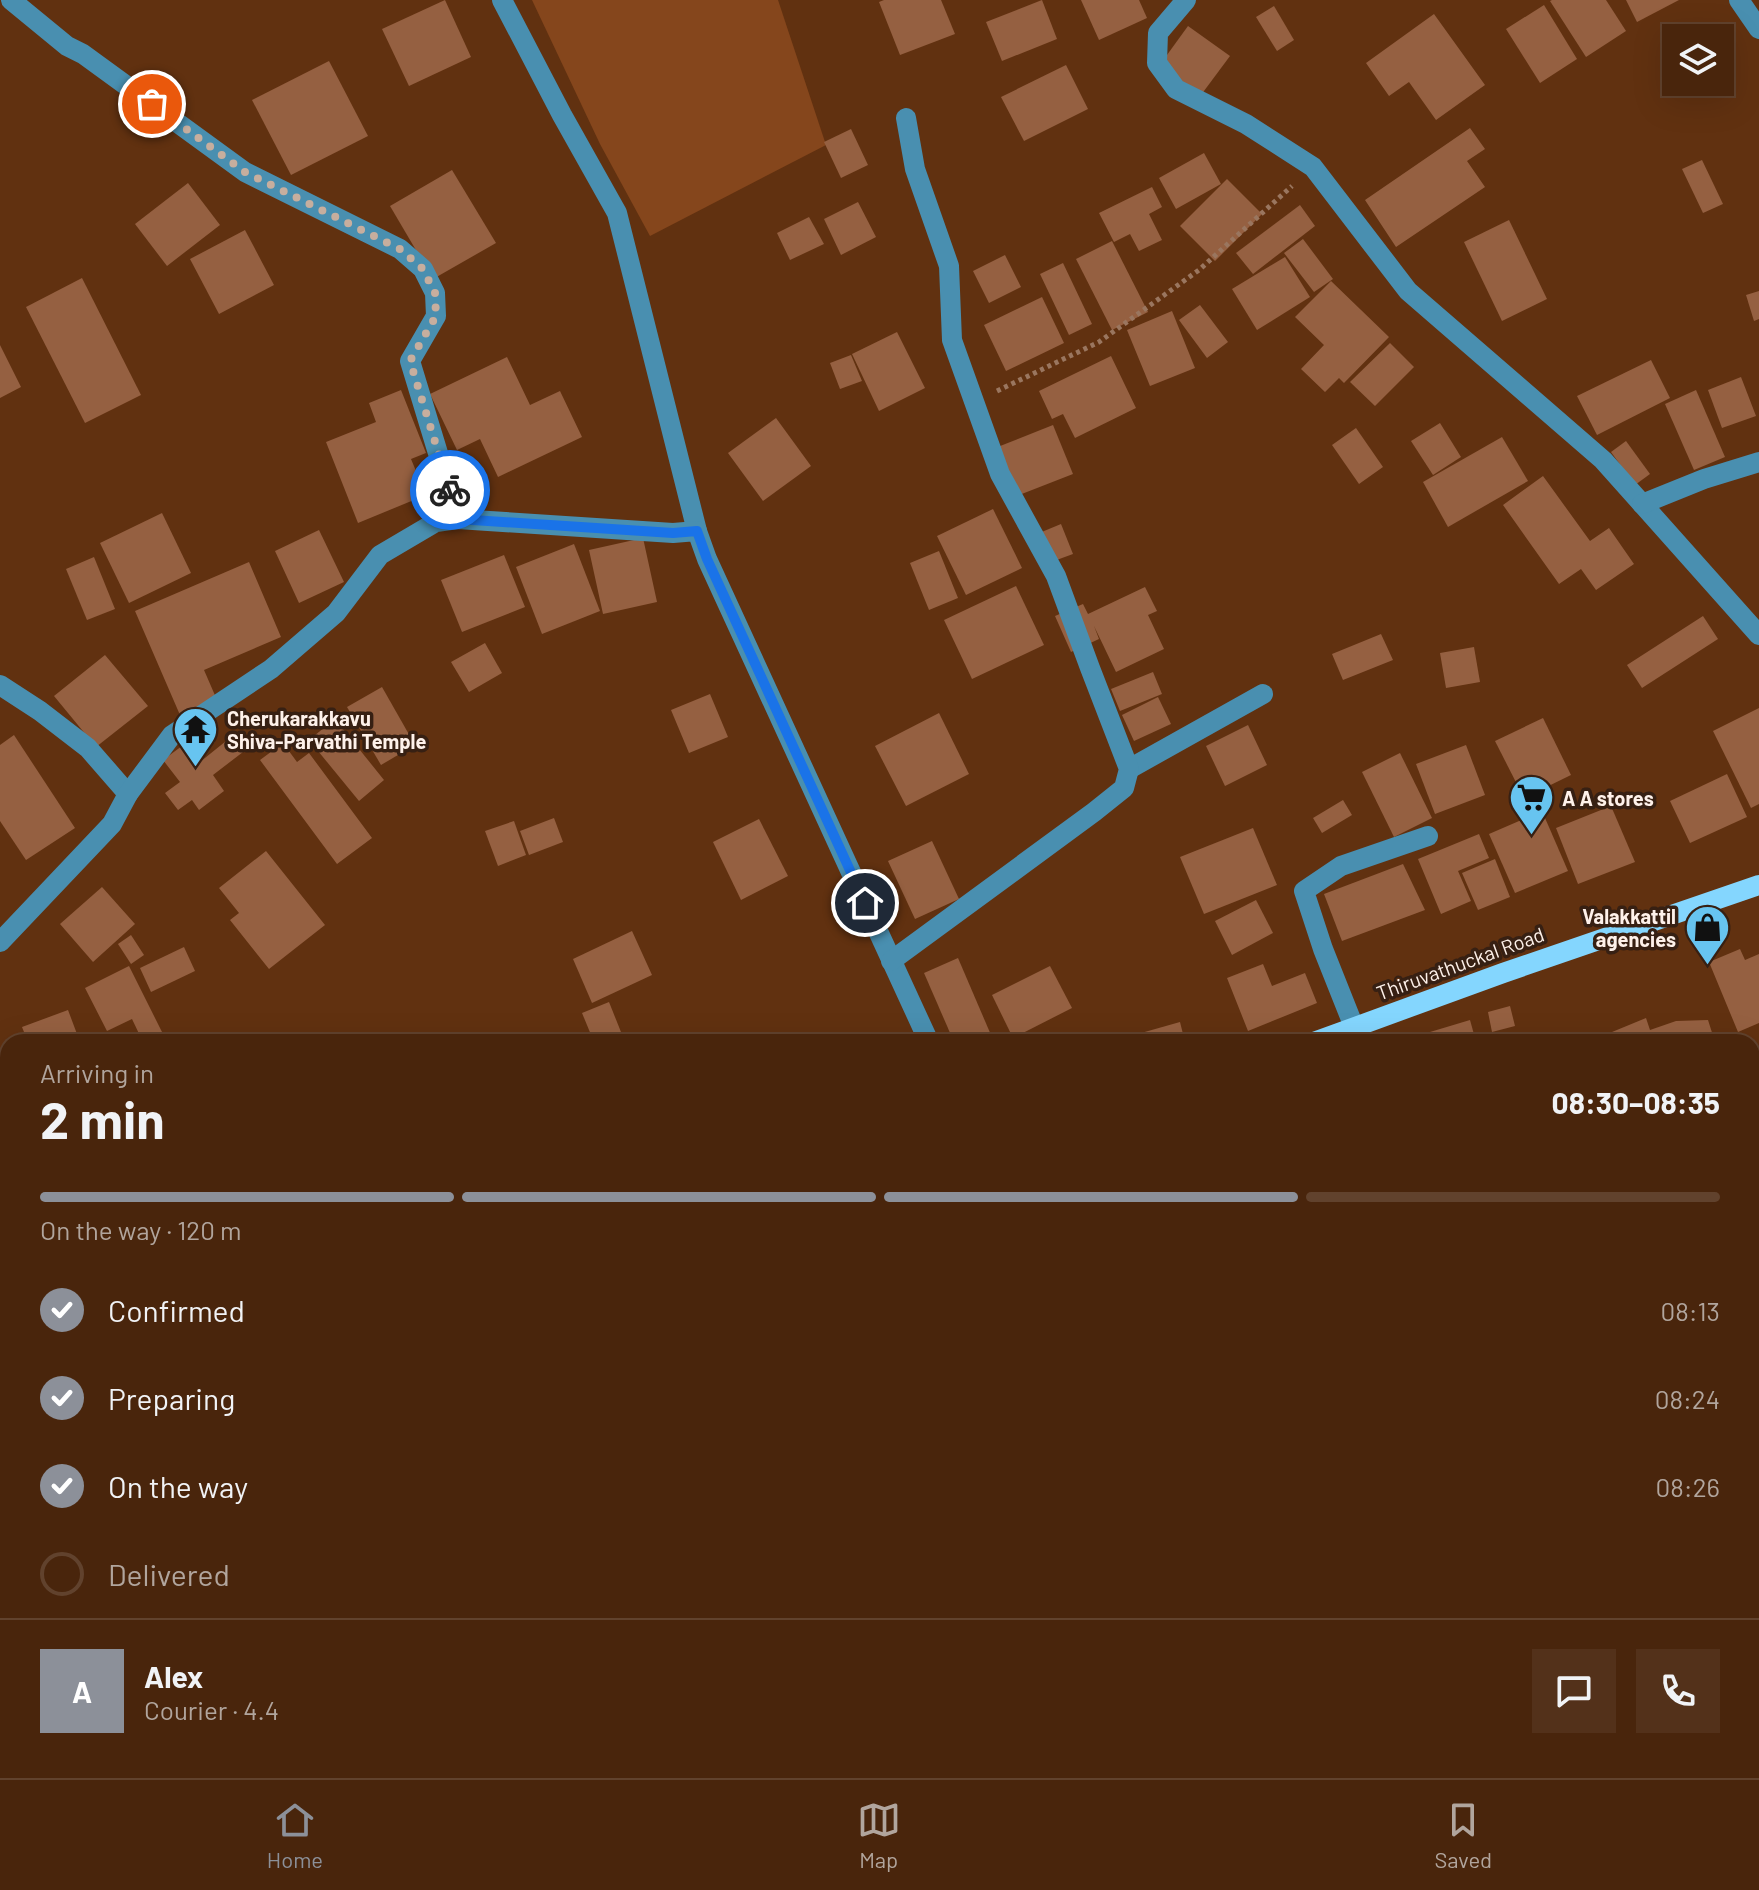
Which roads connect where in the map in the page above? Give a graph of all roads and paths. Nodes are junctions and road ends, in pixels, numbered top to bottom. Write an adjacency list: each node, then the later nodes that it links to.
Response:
1 (11, 0): 11 (street)
2 (502, 0): 12 (street)
3 (1186, 0): 7 (street)
4 (1739, 0): 5 (street)
5 (1759, 29)
6 (906, 118): 8 (street)
7 (1313, 167): 8 (path); 10 (street)
8 (974, 401): 16 (street)
9 (1759, 462): 10 (street)
10 (1642, 504): 13 (street)
11 (458, 519): 12 (street); 17 (street)
12 (697, 531): 21 (street)
13 (1759, 635)
14 (0, 685): 17 (street)
15 (1263, 694): 16 (street)
16 (1129, 769): 21 (street)
17 (128, 794): 20 (street)
18 (1428, 836): 23 (street)
19 (1759, 885): 23 (main road, Thiruvathuckal Road)
20 (0, 942)
21 (891, 961): 22 (street)
22 (925, 1034)
23 (1357, 1034)

